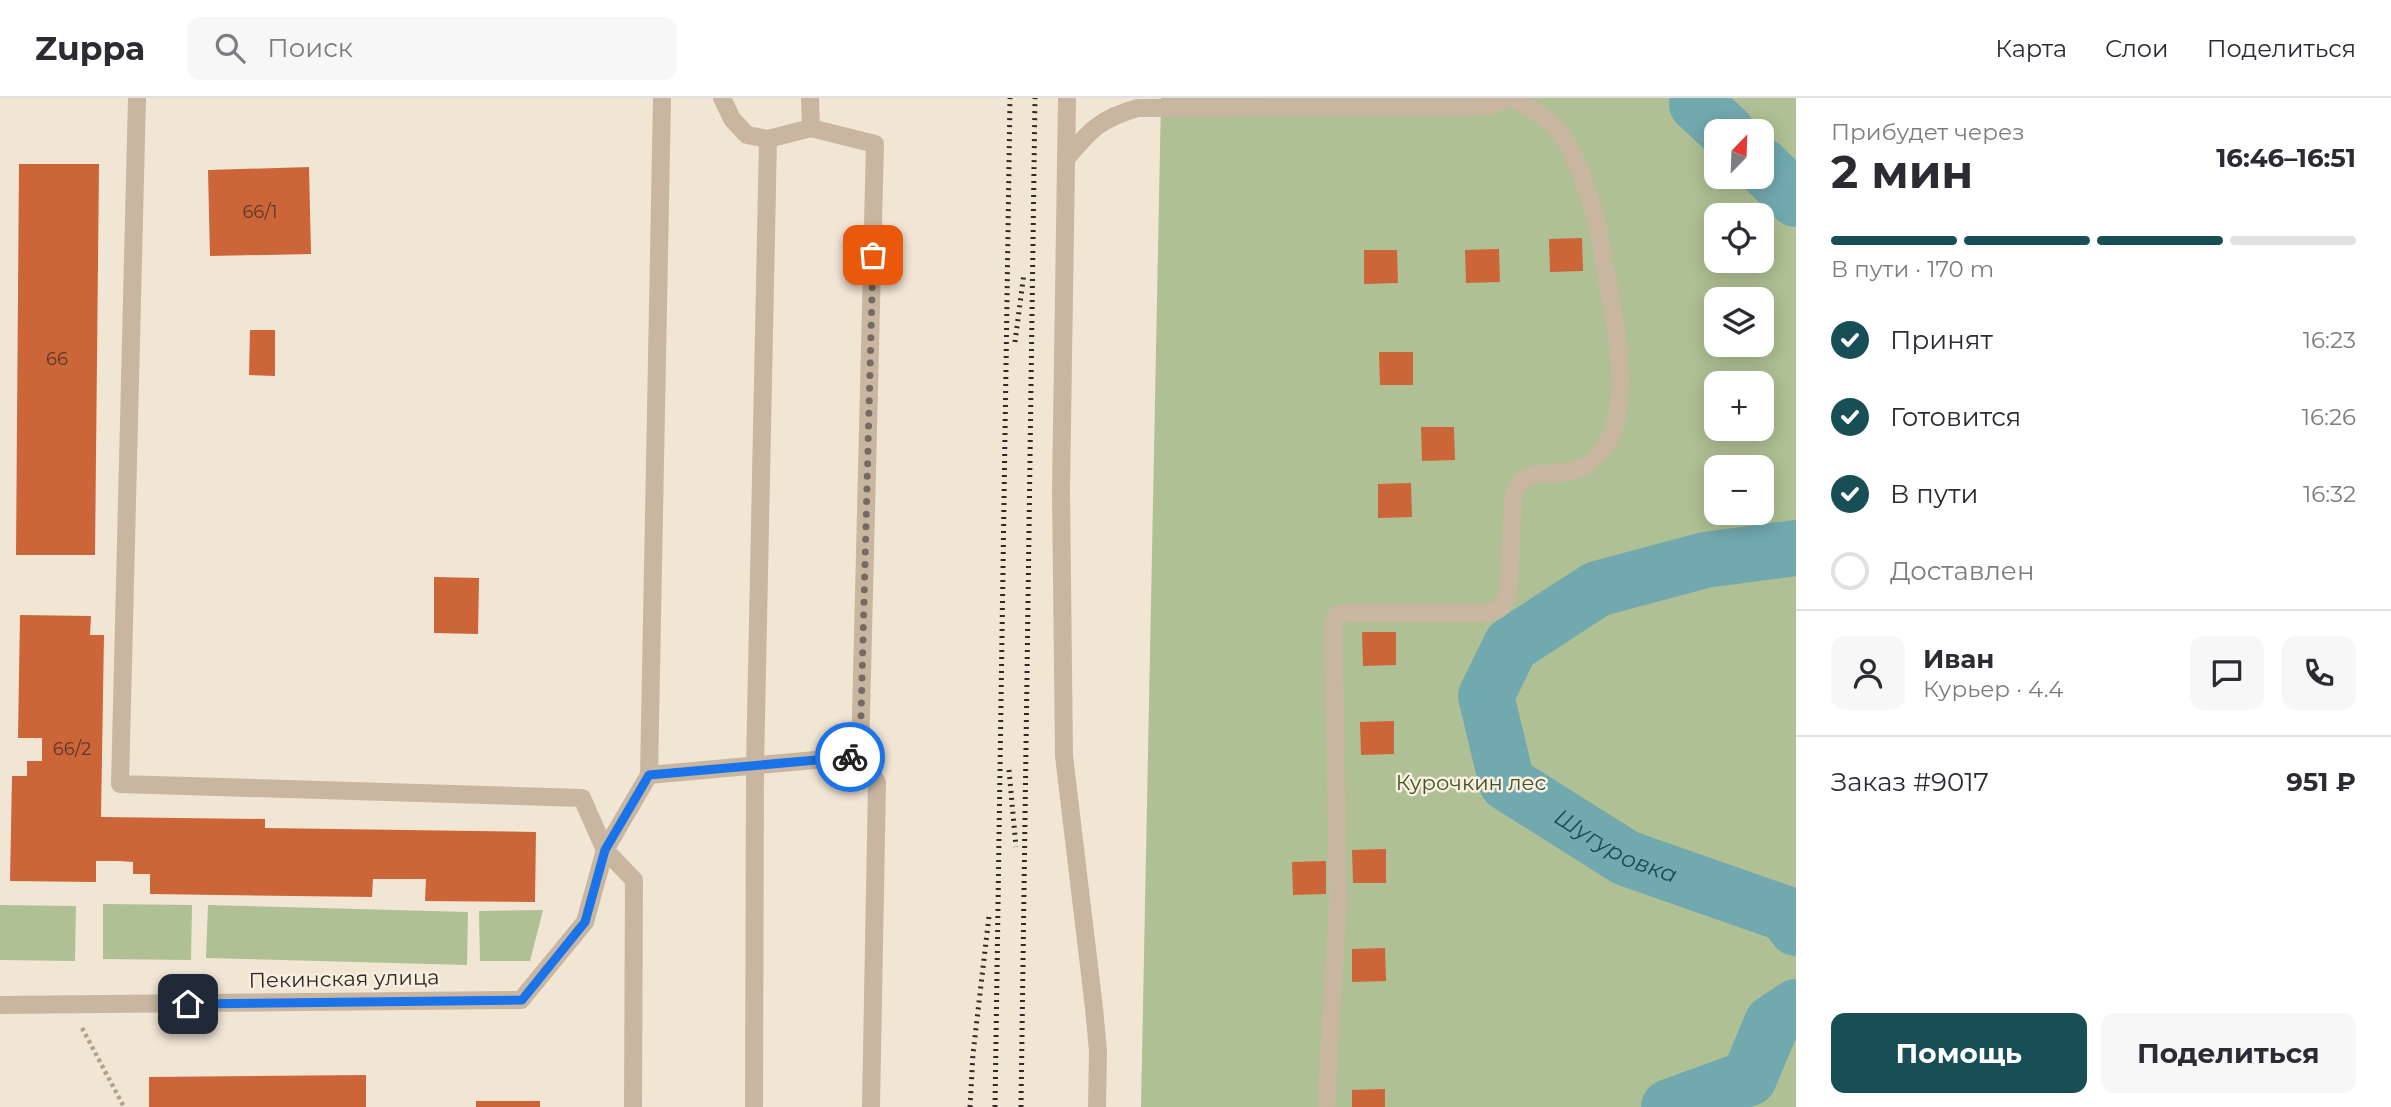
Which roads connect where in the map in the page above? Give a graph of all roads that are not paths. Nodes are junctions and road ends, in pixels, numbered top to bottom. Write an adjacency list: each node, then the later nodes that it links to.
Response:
1 (137, 98): 14 (street)
2 (662, 98): 13 (street)
3 (722, 98): 9 (street)
4 (810, 98): 8 (street)
5 (1067, 98): 10 (street)
6 (1512, 98): 7 (street); 20 (street)
7 (1299, 103): 10 (street)
8 (811, 128): 9 (street); 11 (street)
9 (768, 139): 12 (street)
10 (1066, 159): 19 (street)
11 (860, 756): 12 (street); 18 (street)
12 (755, 766): 13 (street); 17 (street)
13 (649, 775): 14 (street)
14 (605, 850): 15 (street, Пекинская улица); 16 (street)
15 (0, 1005)
16 (633, 1107)
17 (754, 1107)
18 (871, 1107)
19 (1097, 1107)
20 (1326, 1107)

